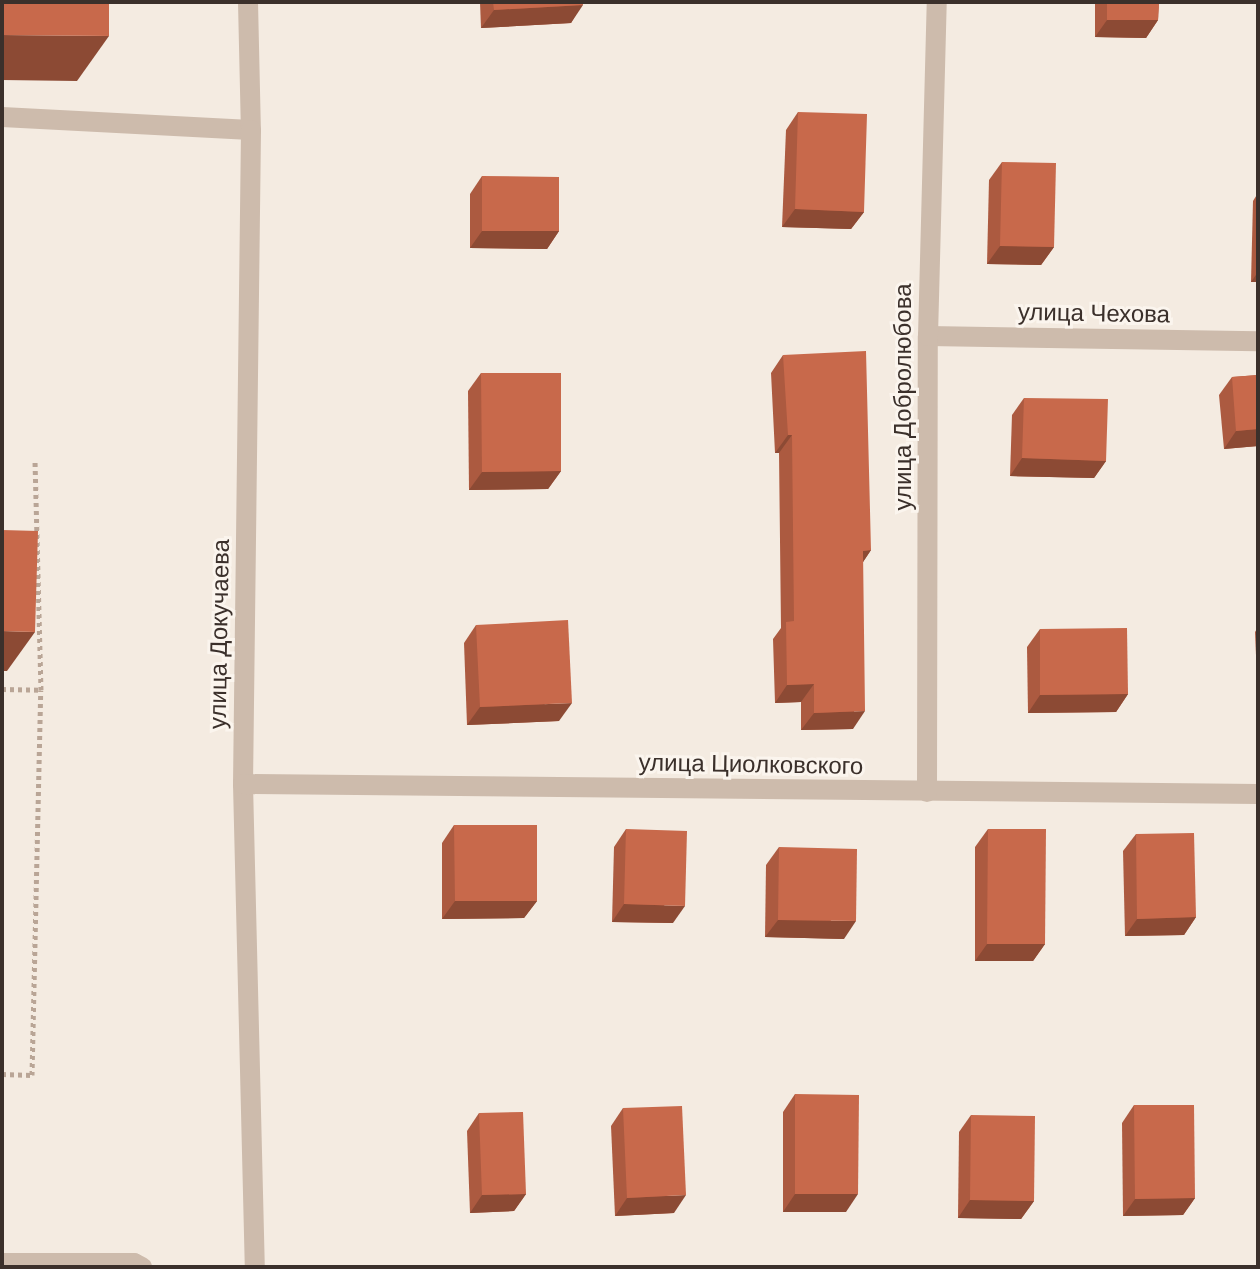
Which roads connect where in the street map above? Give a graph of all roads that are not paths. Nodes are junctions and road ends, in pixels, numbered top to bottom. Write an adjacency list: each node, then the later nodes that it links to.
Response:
1 (248, 2): 4 (street, улица Докучаева)
2 (937, 2): 5 (street, улица Добролюбова)
3 (2, 117): 4 (street)
4 (251, 130): 7 (street, улица Докучаева)
5 (928, 336): 6 (street, улица Чехова); 8 (street, улица Добролюбова)
6 (1258, 341)
7 (243, 784): 8 (street, улица Циолковского); 12 (street, улица Докучаева)
8 (927, 792): 9 (street, улица Циолковского)
9 (1258, 794)
10 (2, 1263): 11 (street)
11 (142, 1267)
12 (255, 1267)

